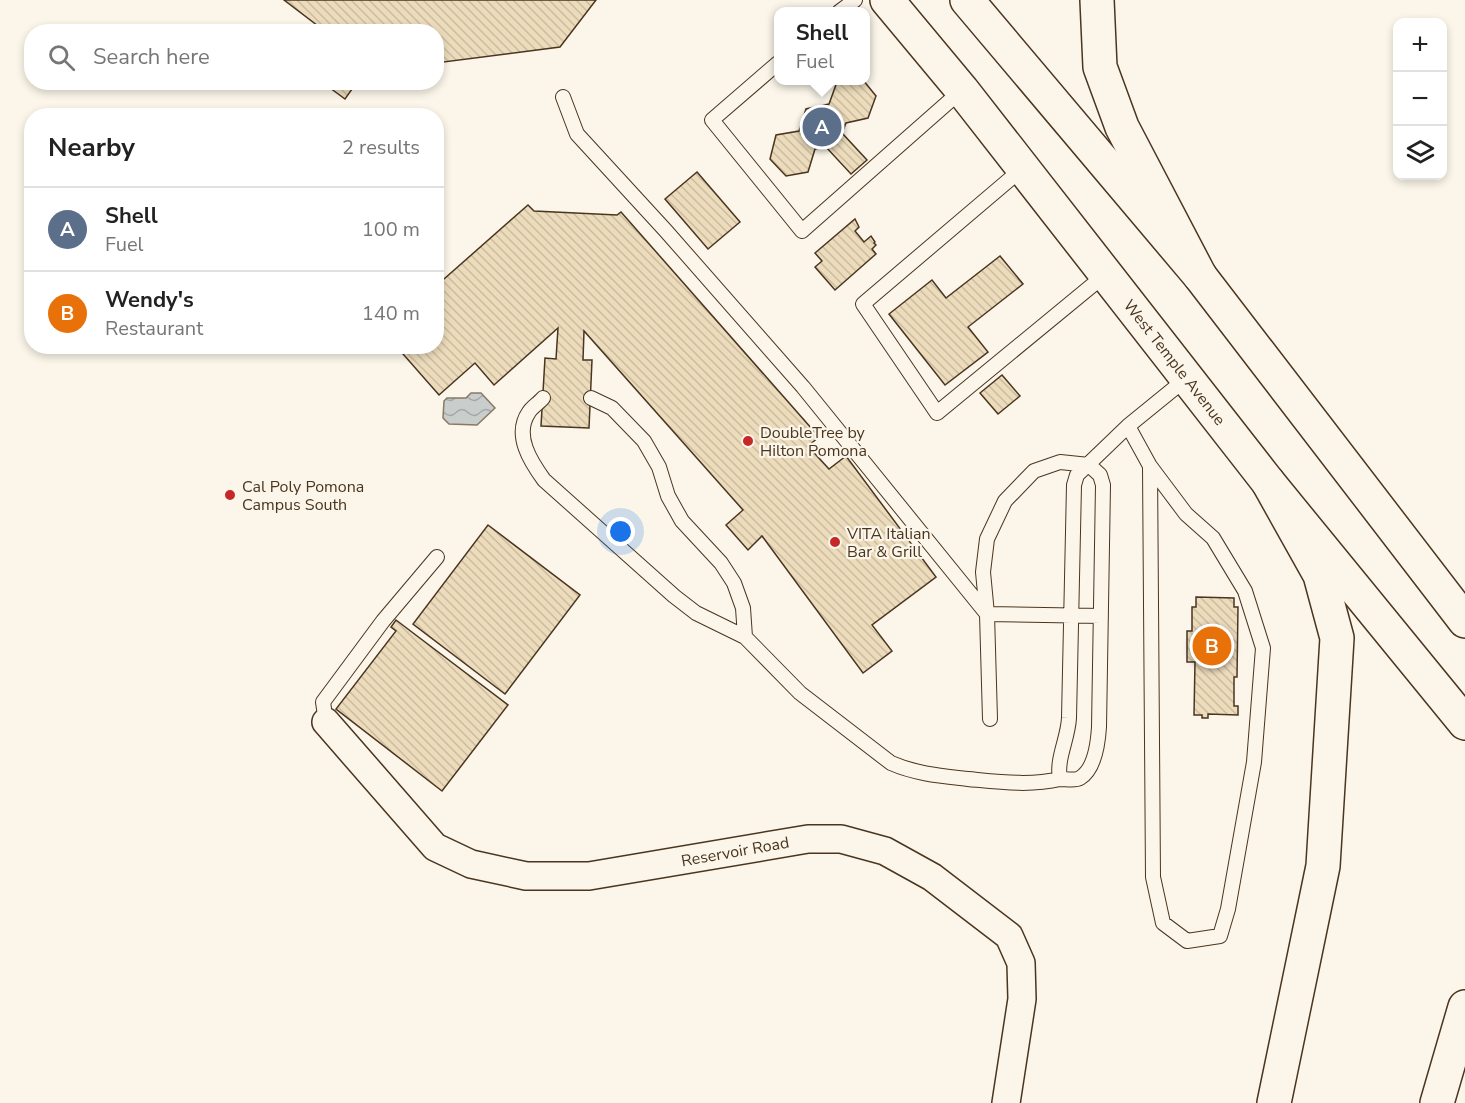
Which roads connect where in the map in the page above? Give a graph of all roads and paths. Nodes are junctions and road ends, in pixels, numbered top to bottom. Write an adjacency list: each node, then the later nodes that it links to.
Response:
1 (887, 0): 5 (main road, West Temple Avenue)
2 (967, 0): 9 (main road)
3 (1096, 0): 9 (main road)
4 (774, 66): 5 (lane)
5 (962, 90): 7 (main road, West Temple Avenue)
6 (562, 98): 18 (lane)
7 (1023, 168): 8 (main road, West Temple Avenue); 8 (lane)
8 (1106, 274): 10 (main road, West Temple Avenue)
9 (1200, 276): 21 (main road)
10 (1187, 378): 13 (lane); 16 (main road, West Temple Avenue)
11 (543, 398): 22 (lane)
12 (591, 398): 22 (lane)
13 (1128, 426): 14 (lane); 15 (lane)
14 (1089, 465): 18 (lane); 19 (lane); 20 (lane)
15 (1150, 466): 15 (lane)
16 (1268, 482): 23 (main road, West Temple Avenue); 29 (main road)
17 (437, 557): 25 (lane)
18 (987, 614): 19 (lane); 24 (lane)
19 (1071, 615): 20 (lane); 26 (lane)
20 (1101, 616): 26 (lane)
21 (1465, 621)
22 (745, 637): 26 (lane)
23 (1457, 712)
24 (990, 719)
25 (326, 722): 28 (street, Reservoir Road)
26 (1060, 779)
27 (1465, 1007): 30 (main road)
28 (1005, 1103)
29 (1274, 1103)
30 (1437, 1103)

